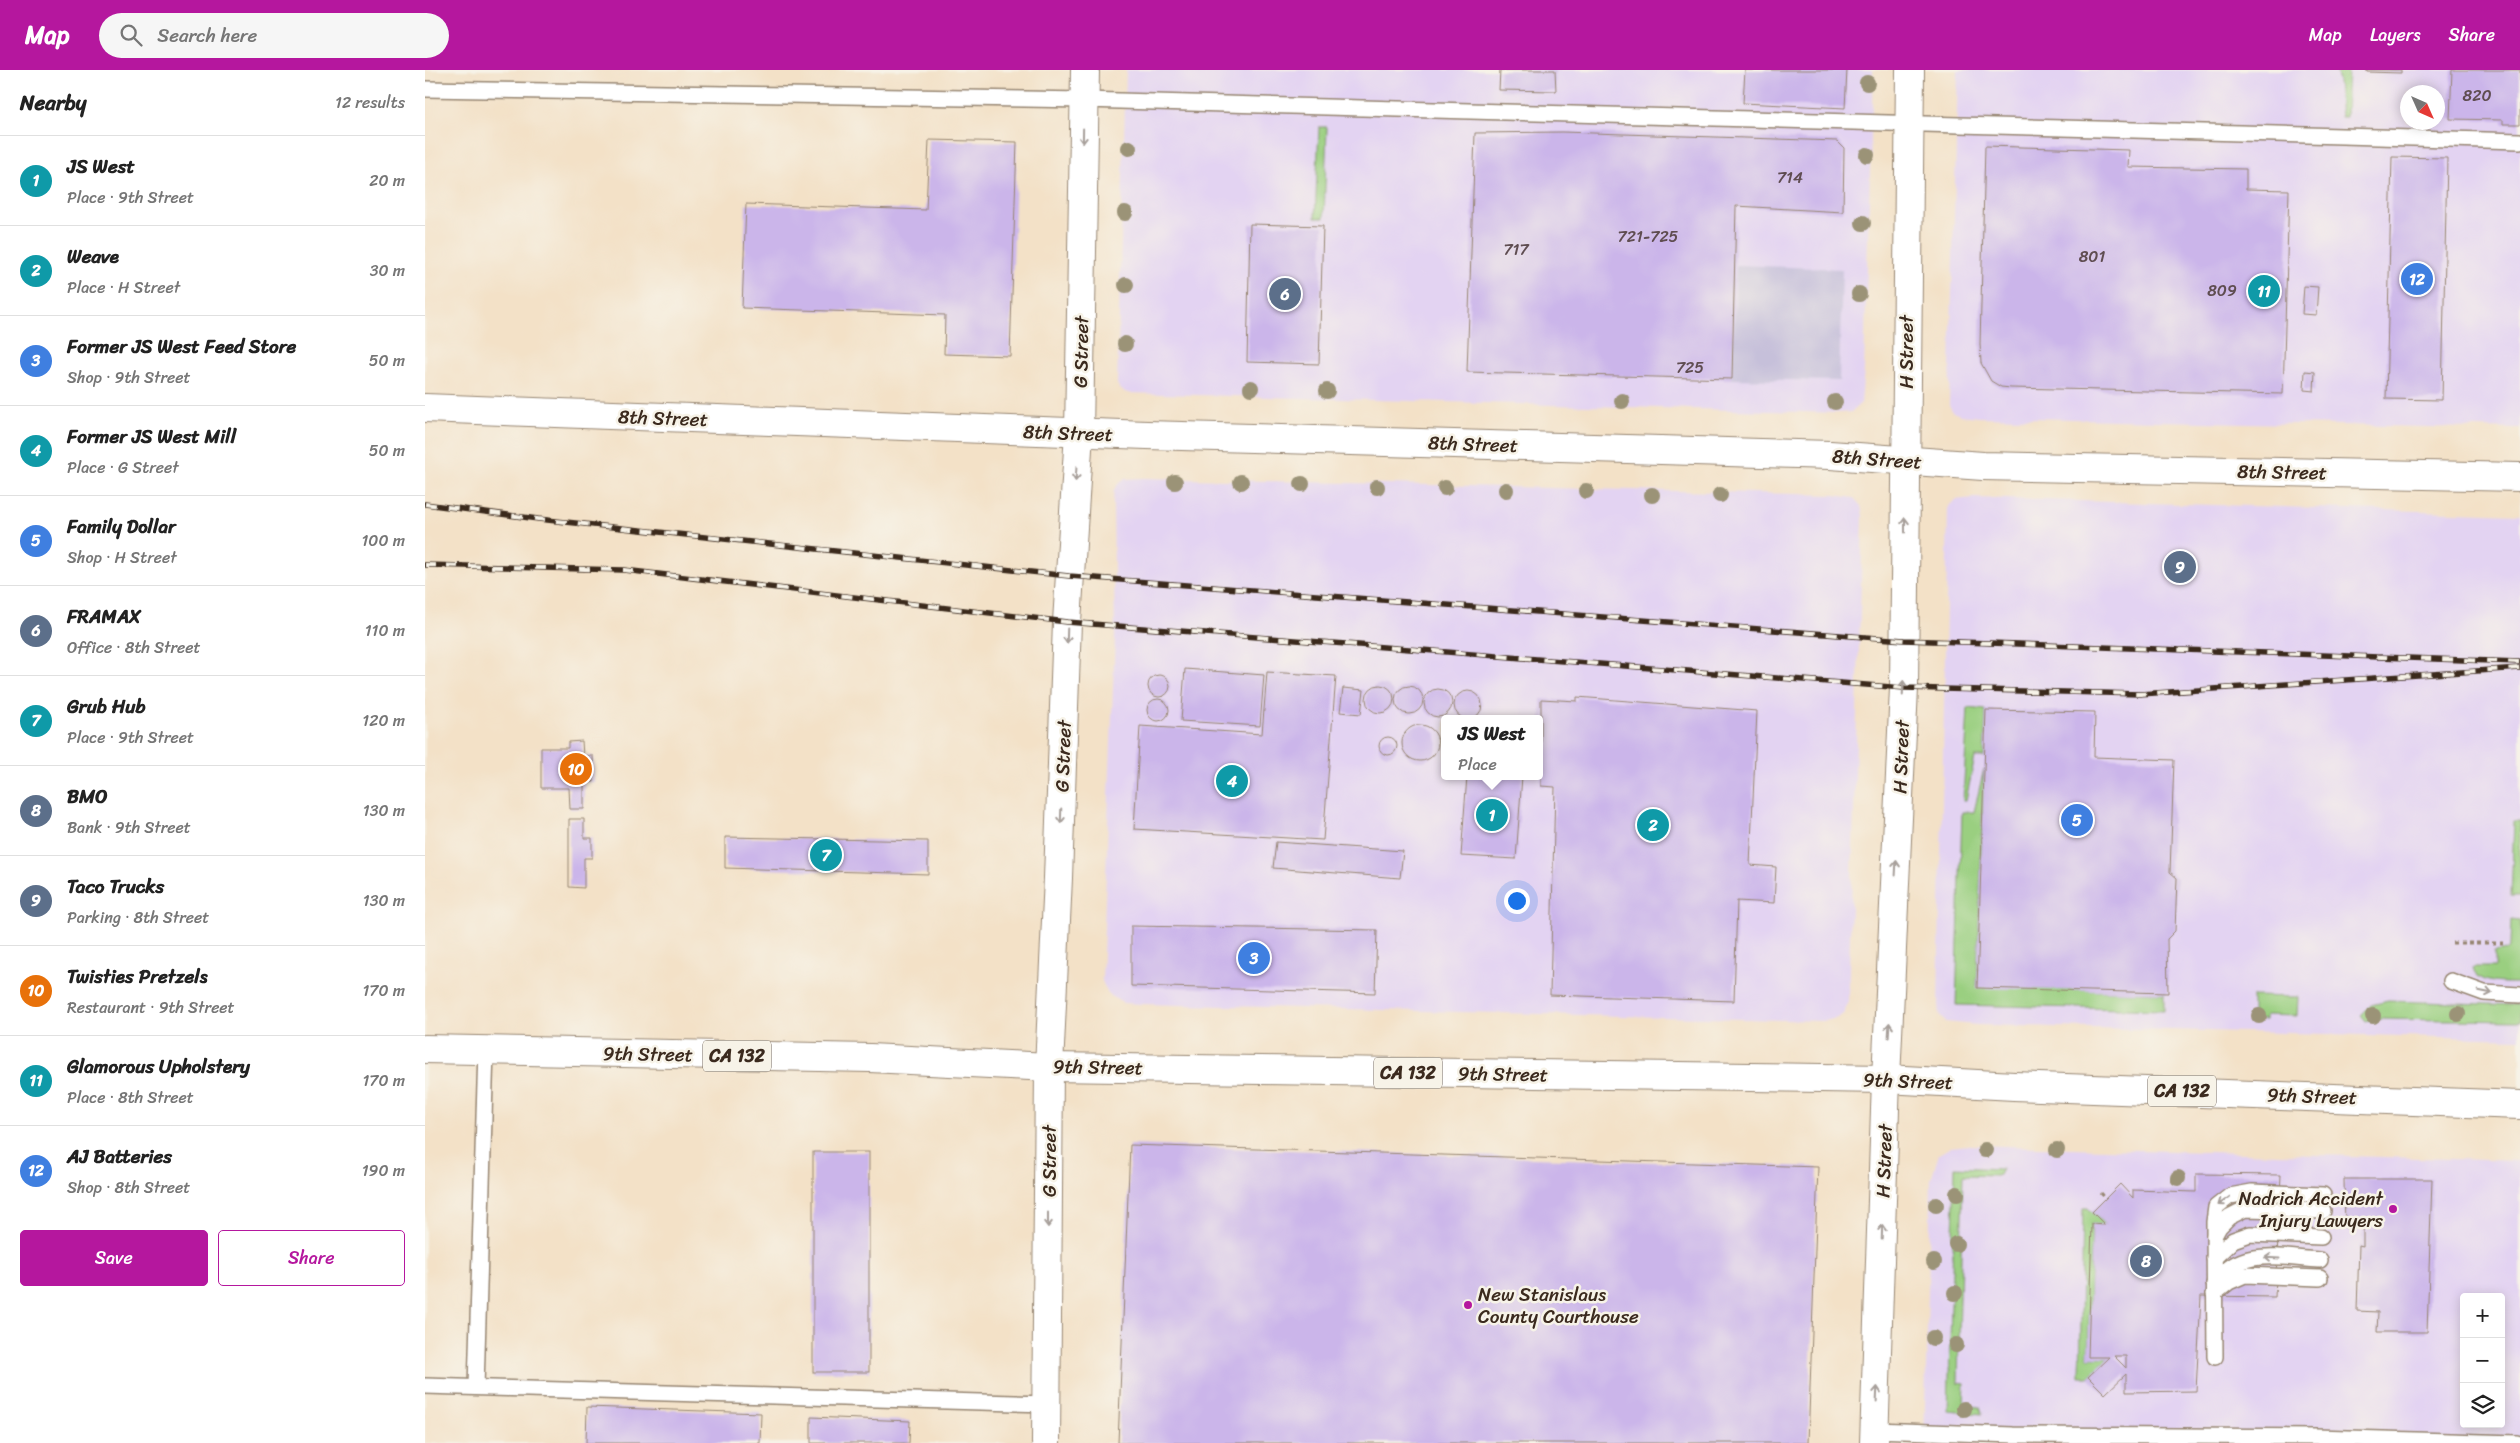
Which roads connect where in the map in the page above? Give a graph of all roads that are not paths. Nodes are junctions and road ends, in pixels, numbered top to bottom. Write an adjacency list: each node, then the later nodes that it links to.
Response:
1 (1085, 70): 4 (main road, G Street)
2 (1910, 70): 5 (main road, H Street)
3 (425, 89): 4 (lane)
4 (1084, 100): 5 (lane); 8 (main road, G Street, one-way to 8)
5 (1909, 124): 6 (lane); 9 (main road, H Street)
6 (2520, 141)
7 (425, 408): 8 (main road, 8th Street)
8 (1079, 432): 9 (main road, 8th Street); 15 (main road, G Street, one-way to 15)
9 (1905, 461): 10 (main road, 8th Street); 16 (main road, H Street, one-way to 9)
10 (2520, 476)
11 (2451, 981): 12 (lane, one-way to 12)
12 (2520, 995)
13 (425, 1049): 14 (main road, 9th Street / CA 132)
14 (485, 1050): 15 (main road, 9th Street / CA 132); 28 (lane)
15 (1049, 1067): 16 (main road, 9th Street / CA 132); 29 (main road, G Street, one-way to 29)
16 (1887, 1079): 17 (main road, 9th Street / CA 132); 30 (main road, H Street, one-way to 16)
17 (2520, 1105)
18 (2323, 1195): 20 (lane, one-way to 20)
19 (2323, 1211): 20 (lane)
20 (2214, 1236): 22 (lane)
21 (2321, 1237): 22 (lane)
22 (2214, 1258): 25 (lane)
23 (2320, 1260): 25 (lane, one-way to 25)
24 (2320, 1278): 25 (lane)
25 (2214, 1289): 26 (lane)
26 (2215, 1357)
27 (425, 1386): 28 (lane)
28 (476, 1387): 29 (lane)
29 (1048, 1404): 31 (main road, G Street)
30 (1875, 1437): 32 (lane)
31 (1046, 1443)
32 (2517, 1443)

